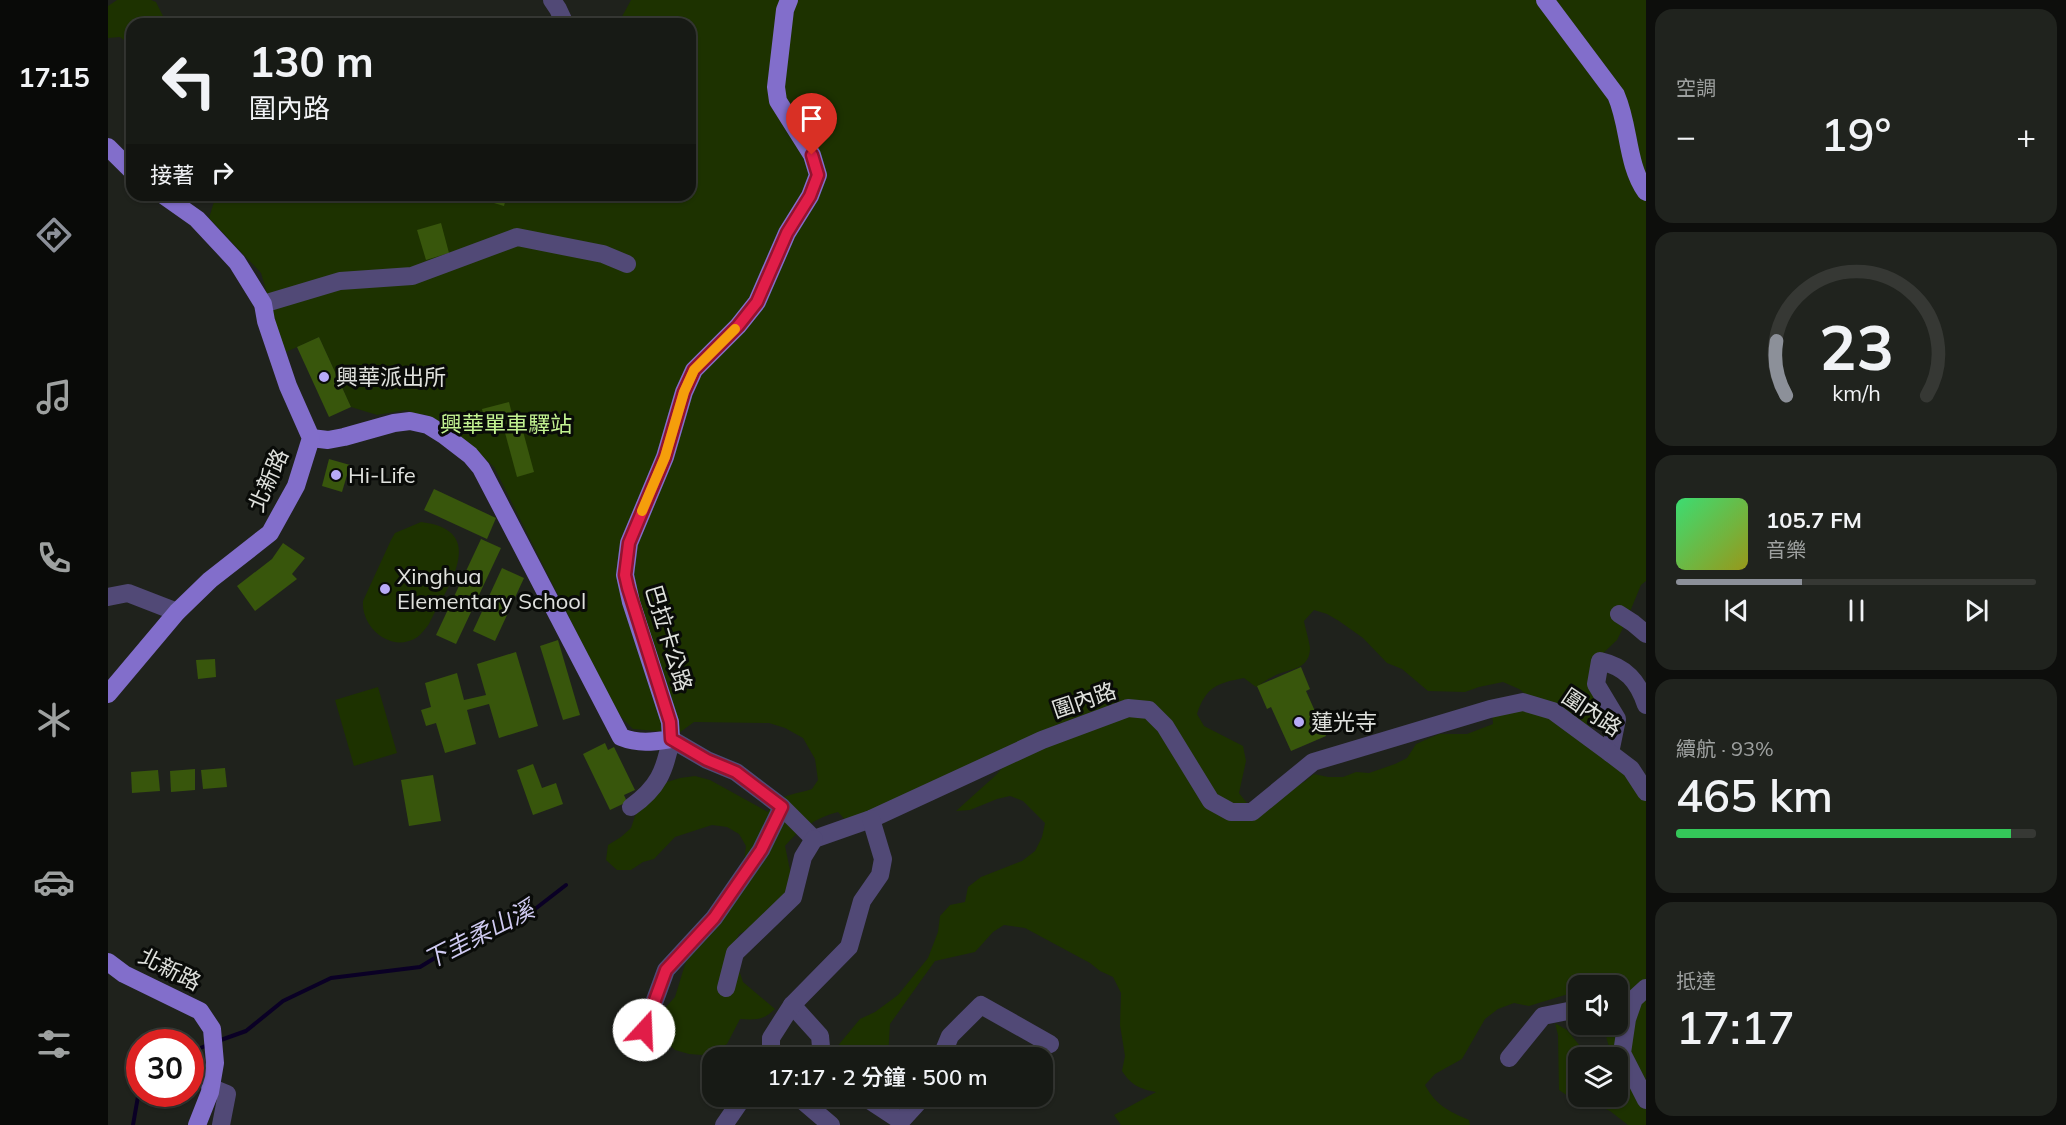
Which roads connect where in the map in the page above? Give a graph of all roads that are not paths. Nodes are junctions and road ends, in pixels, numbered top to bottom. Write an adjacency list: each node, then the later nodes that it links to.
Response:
1 (552, 0): 4 (street)
2 (789, 0): 18 (main road, 巴拉卡公路)
3 (1545, 0): 7 (main road)
4 (562, 18)
5 (108, 147): 6 (main road)
6 (126, 165)
7 (1646, 192)
8 (172, 201): 10 (main road, 北新路)
9 (627, 264): 10 (street)
10 (263, 304): 11 (main road, 北新路)
11 (311, 438): 13 (main road, 北新路); 18 (main road)
12 (108, 597): 13 (street)
13 (177, 612): 16 (main road, 北新路)
14 (1618, 614): 15 (street)
15 (1646, 634)
16 (108, 694)
17 (1646, 704): 19 (street)
18 (671, 739): 21 (street); 22 (street)
19 (1610, 753): 20 (street, 圍內路); 23 (street, 圍內路)
20 (1645, 788)
21 (631, 807)
22 (782, 807): 24 (street); 30 (street)
23 (871, 819): 24 (street, 圍內路); 28 (street)
24 (814, 839): 26 (street)
25 (108, 962): 36 (main road, 北新路)
26 (726, 988)
27 (1632, 996): 37 (street)
28 (792, 1005): 32 (street); 33 (street)
29 (1568, 1012): 35 (street)
30 (644, 1030)
31 (1050, 1044): 34 (street)
32 (771, 1047)
33 (821, 1047)
34 (946, 1047)
35 (1509, 1058)
36 (210, 1087): 42 (main road, 北新路); 43 (street)
37 (1646, 1100)
38 (736, 1107): 44 (street)
39 (810, 1107): 45 (street)
40 (880, 1107): 41 (street)
41 (914, 1107)
42 (197, 1125)
43 (221, 1125)
44 (724, 1125)
45 (831, 1125)

